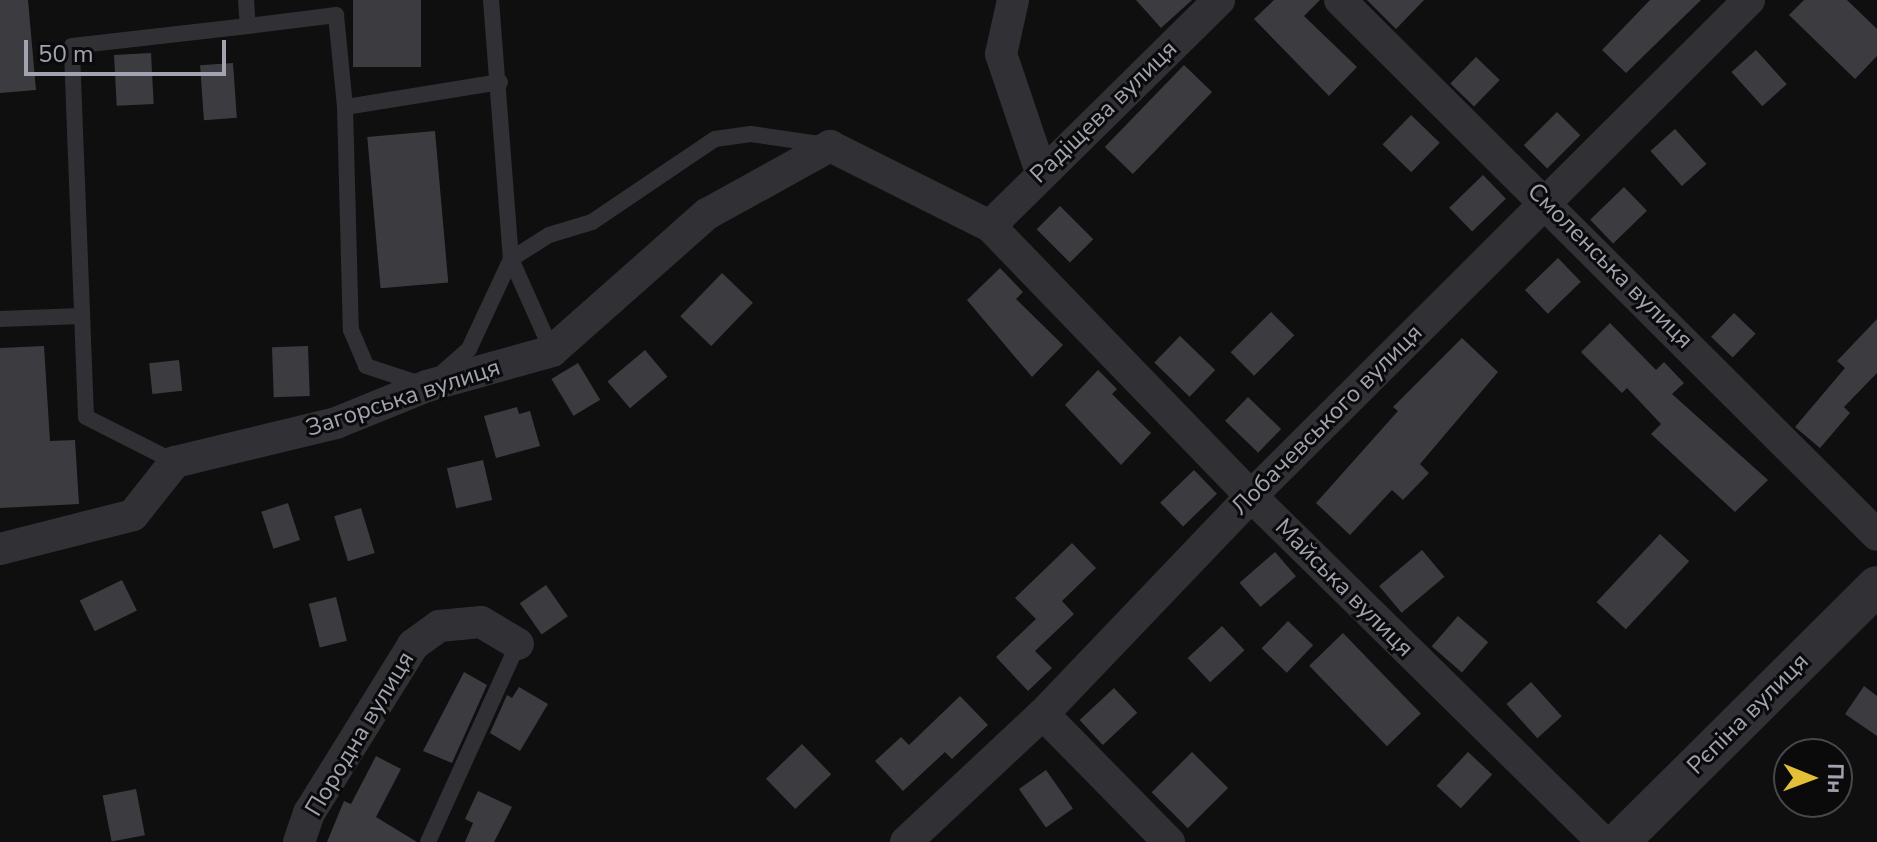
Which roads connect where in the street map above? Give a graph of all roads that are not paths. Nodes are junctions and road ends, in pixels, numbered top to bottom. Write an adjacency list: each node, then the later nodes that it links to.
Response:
1 (246, 0): 7 (lane)
2 (491, 0): 8 (lane)
3 (1013, 0): 11 (street)
4 (1219, 0): 11 (street, Радіщева вулиця)
5 (1340, 0): 12 (street, Смоленська вулиця)
6 (1749, 0): 12 (street, Лобачевського вулиця)
7 (248, 26): 9 (lane); 15 (lane)
8 (500, 82): 9 (lane); 14 (lane)
9 (345, 107): 18 (lane)
10 (830, 146): 13 (street); 14 (lane); 17 (street, Загорська вулиця)
11 (1041, 172): 13 (street, Радіщева вулиця)
12 (1545, 200): 20 (street, Лобачевського вулиця); 21 (street, Смоленська вулиця)
13 (990, 226): 20 (street, Майська вулиця)
14 (511, 259): 17 (lane); 18 (lane)
15 (82, 316): 16 (lane); 19 (lane)
16 (0, 319)
17 (552, 351): 18 (street, Загорська вулиця)
18 (427, 386): 19 (street, Загорська вулиця)
19 (175, 462): 22 (street)
20 (1251, 496): 25 (street, Лобачевського вулиця); 30 (street, Майська вулиця)
21 (1877, 535)
22 (0, 549)
23 (1877, 586): 31 (street, Рєпіна вулиця)
24 (518, 644): 26 (street, Породна вулиця); 27 (lane)
25 (1043, 714): 28 (street, Лобачевського вулиця); 29 (street)
26 (299, 842)
27 (428, 842)
28 (906, 842)
29 (1169, 842)
30 (1603, 842)
31 (1619, 842)

